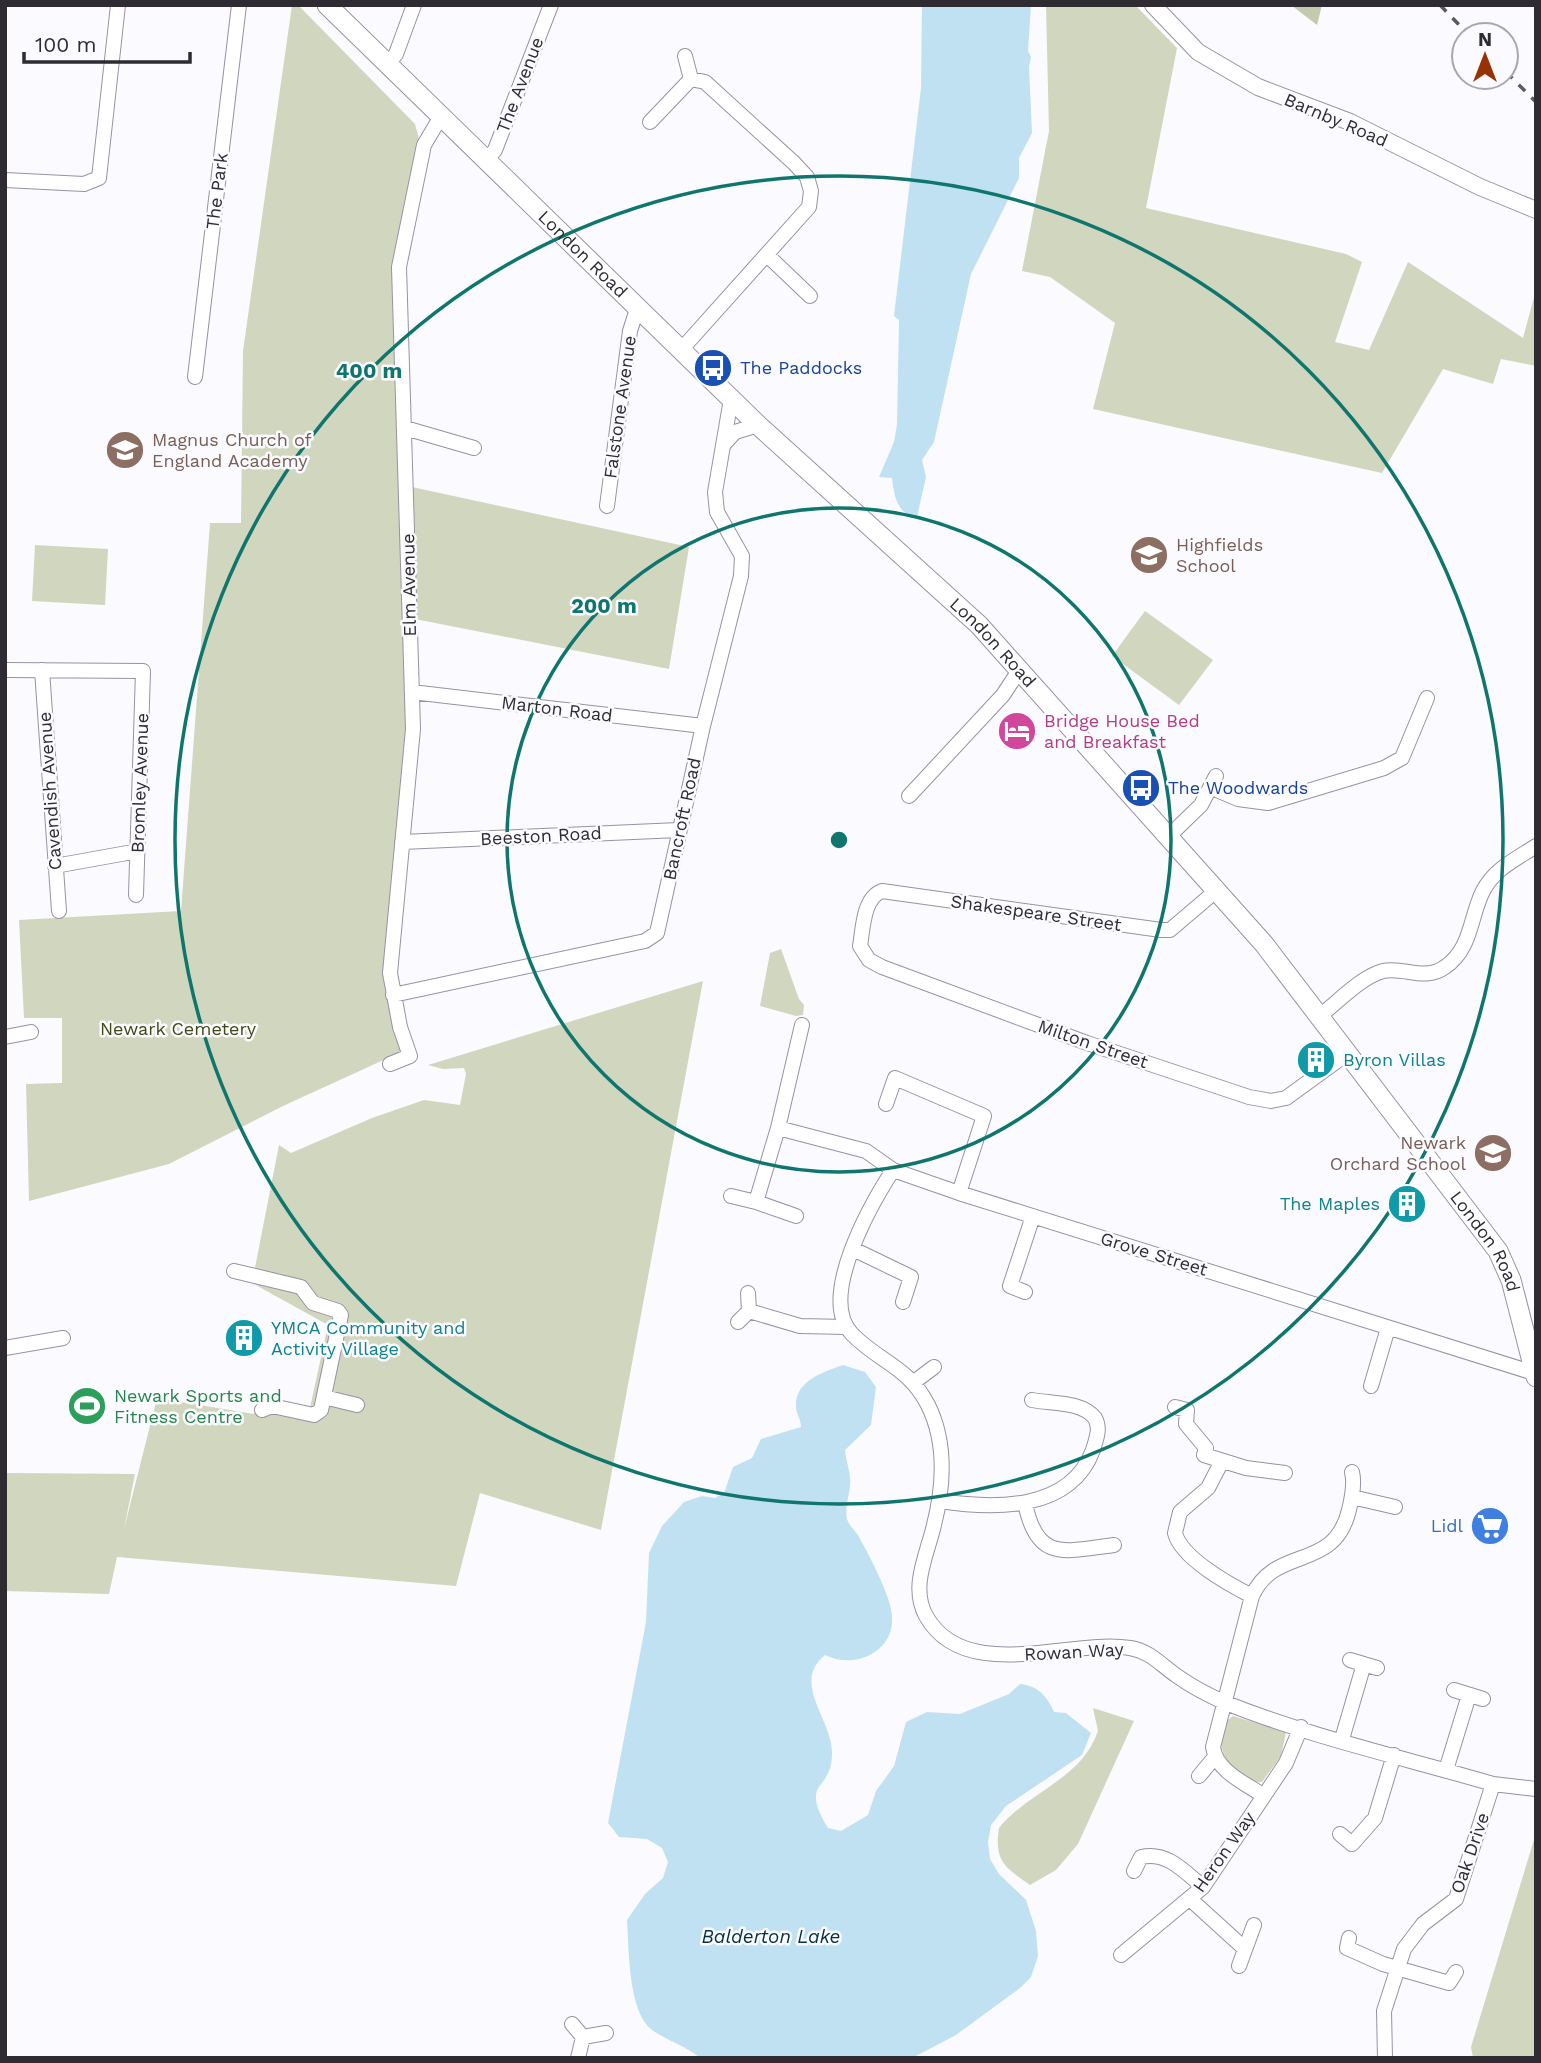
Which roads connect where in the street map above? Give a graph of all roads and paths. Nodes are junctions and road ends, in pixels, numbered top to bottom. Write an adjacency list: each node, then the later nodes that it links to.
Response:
1 (118, 5): 13 (street)
2 (239, 5): 19 (street, The Park)
3 (327, 5): 8 (main road, London Road)
4 (414, 5): 8 (street)
5 (551, 5): 12 (street, The Avenue)
6 (1153, 5): 14 (street, Barnby Road)
7 (685, 56): 9 (street)
8 (387, 65): 10 (main road, London Road)
9 (691, 79): 11 (street); 15 (street)
10 (440, 117): 12 (main road, London Road); 22 (street, Elm Avenue)
11 (650, 122)
12 (485, 162): 17 (main road, London Road)
13 (5, 180)
14 (1536, 210)
15 (767, 255): 16 (street); 18 (street)
16 (810, 296)
17 (637, 309): 18 (main road, London Road); 25 (street, Falstone Avenue)
18 (680, 351): 20 (main road, London Road)
19 (195, 377)
20 (731, 399): 21 (main road, London Road); 23 (street, Bancroft Road)
21 (758, 425): 23 (street); 26 (main road, London Road)
22 (405, 428): 24 (street); 29 (street, Elm Avenue)
23 (724, 444): 31 (street, Bancroft Road)
24 (474, 448)
25 (607, 506)
26 (1020, 669): 32 (street); 34 (main road, London Road)
27 (5, 670): 28 (street)
28 (42, 670): 37 (street, Bromley Avenue); 38 (street, Cavendish Avenue)
29 (412, 692): 31 (street, Marton Road); 35 (street, Elm Avenue)
30 (1427, 698): 34 (street)
31 (702, 726): 33 (street, Bancroft Road)
32 (909, 796)
33 (680, 830): 35 (street, Beeston Road); 43 (street, Bancroft Road)
34 (1168, 837): 39 (main road, London Road)
35 (402, 842): 43 (street, Elm Avenue)
36 (1536, 846): 44 (street)
37 (138, 851): 38 (street); 40 (street, Bromley Avenue)
38 (55, 866): 41 (street, Cavendish Avenue)
39 (1217, 890): 42 (street, Shakespeare Street); 44 (main road, London Road)
40 (136, 895)
41 (59, 911)
42 (864, 923): 48 (street, Milton Street)
43 (393, 995): 49 (street, Elm Avenue)
44 (1321, 1015): 48 (main road, London Road)
45 (802, 1025): 51 (street)
46 (31, 1032): 47 (street)
47 (5, 1037)
48 (1348, 1053): 70 (main road, London Road)
49 (390, 1064)
50 (886, 1104): 53 (street)
51 (778, 1128): 52 (street, Grove Street); 55 (street)
52 (893, 1170): 53 (street, Grove Street); 58 (street)
53 (959, 1193): 57 (street, Grove Street)
54 (732, 1196): 55 (street)
55 (756, 1202): 56 (street)
56 (796, 1216)
57 (1033, 1216): 60 (street); 66 (street, Grove Street)
58 (853, 1249): 62 (street); 65 (street)
59 (234, 1271): 73 (street)
60 (1025, 1292)
61 (748, 1293): 63 (street)
62 (903, 1302)
63 (749, 1311): 64 (street); 65 (street)
64 (738, 1322)
65 (846, 1327): 71 (street, Rowan Way)
66 (1388, 1328): 70 (street, Grove Street); 72 (street)
67 (63, 1338): 68 (street)
68 (5, 1348)
69 (934, 1367): 71 (street)
70 (1535, 1375)
71 (914, 1382): 82 (street, Rowan Way)
72 (1371, 1386)
73 (324, 1397): 74 (street); 77 (street)
74 (358, 1405)
75 (1041, 1406): 83 (street)
76 (1175, 1407): 78 (street)
77 (262, 1410)
78 (1222, 1461): 80 (street); 86 (street)
79 (1352, 1472): 81 (street)
80 (1285, 1473)
81 (1352, 1497): 84 (street); 86 (street)
82 (939, 1501): 83 (street); 89 (street, Rowan Way)
83 (1025, 1503): 85 (street)
84 (1395, 1507)
85 (1108, 1549)
86 (1252, 1596): 89 (street)
87 (1364, 1664): 91 (street)
88 (1454, 1690): 94 (street)
89 (1224, 1702): 90 (street, Rowan Way); 93 (street)
90 (1301, 1727): 91 (street, Rowan Way); 98 (street, Heron Way)
91 (1342, 1739): 92 (street, Rowan Way)
92 (1394, 1755): 94 (street, Rowan Way); 99 (street)
93 (1214, 1758): 95 (street); 98 (street)
94 (1446, 1770): 96 (street, Rowan Way)
95 (1199, 1776)
96 (1493, 1784): 97 (street, Rowan Way); 110 (street, Oak Drive)
97 (1536, 1789)
98 (1264, 1796): 103 (street, Heron Way)
99 (1340, 1835)
100 (1131, 1843): 101 (street)
101 (1140, 1857): 102 (street); 103 (street)
102 (1134, 1871)
103 (1203, 1887): 104 (street, Heron Way)
104 (1190, 1899): 107 (street); 108 (street, Heron Way)
105 (1254, 1926): 107 (street)
106 (1344, 1947): 110 (street)
107 (1245, 1950): 109 (street)
108 (1121, 1955)
109 (1239, 1966)
110 (1397, 1968): 111 (street); 116 (street, Oak Drive)
111 (1453, 1982)
112 (572, 2024): 114 (street)
113 (606, 2033): 114 (street)
114 (583, 2037): 115 (street)
115 (578, 2058)
116 (1385, 2058)

